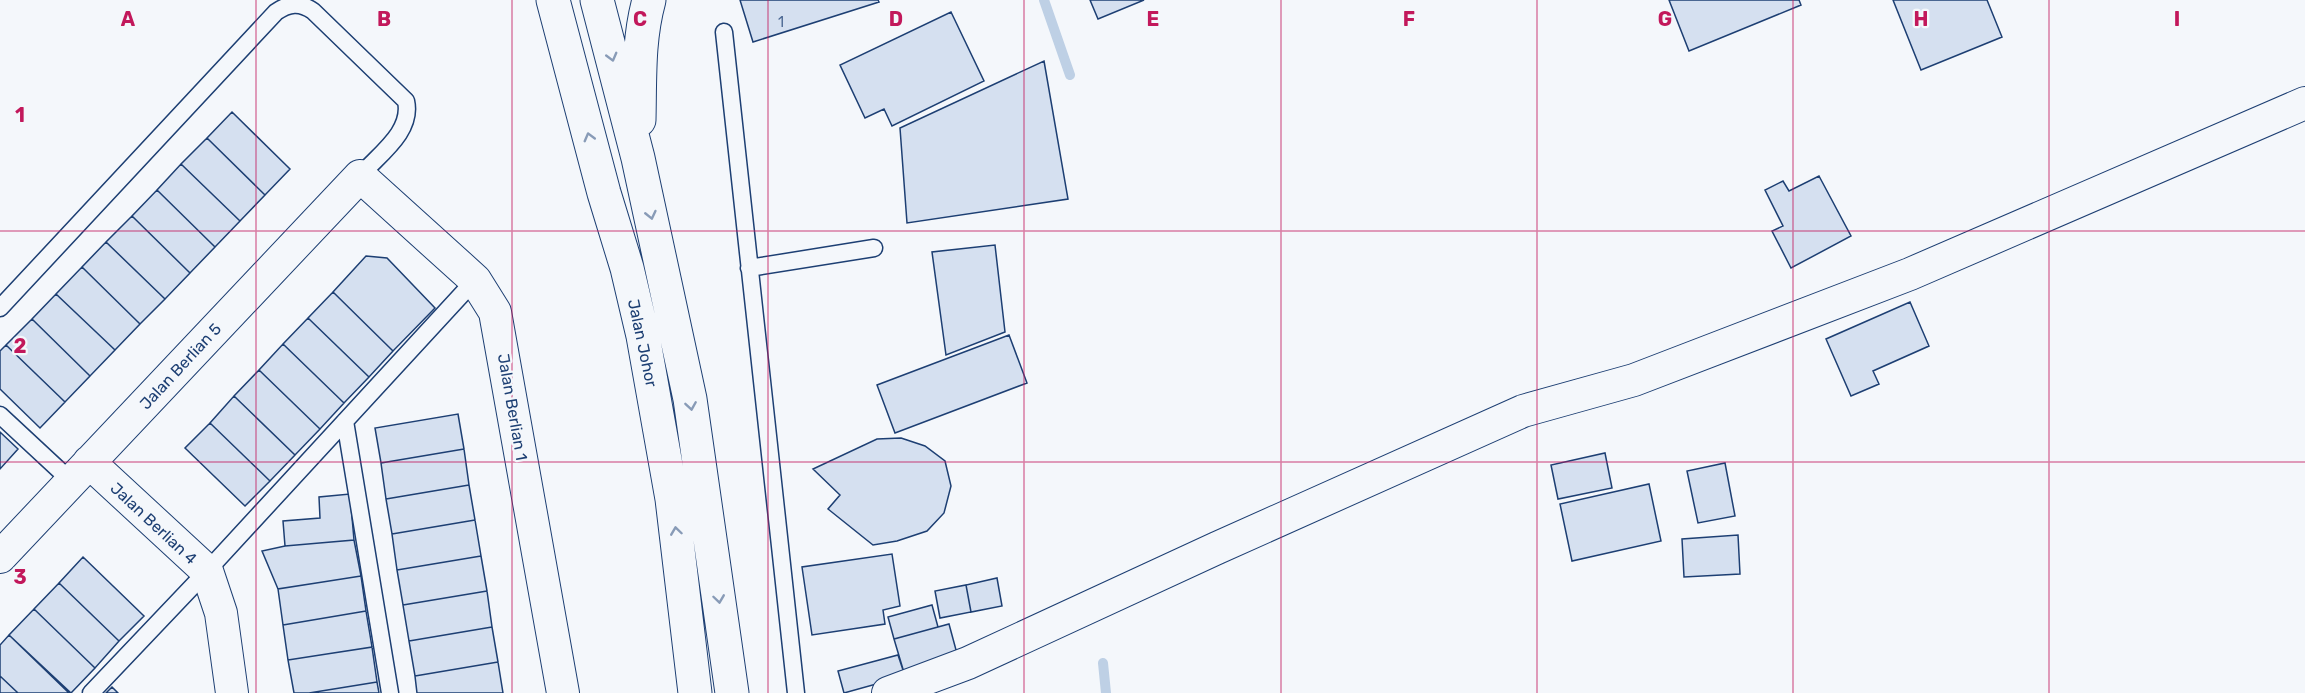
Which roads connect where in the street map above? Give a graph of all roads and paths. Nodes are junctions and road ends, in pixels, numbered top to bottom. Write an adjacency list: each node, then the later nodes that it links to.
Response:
1 (553, 0): 6 (highway, Jalan Johor)
2 (571, 0): 6 (highway)
3 (597, 0): 8 (highway, one-way to 8)
4 (649, 0): 8 (highway)
5 (724, 32): 11 (lane)
6 (576, 89): 23 (highway, Jalan Johor, one-way to 6)
7 (2305, 103): 26 (street)
8 (638, 158): 24 (highway, one-way to 24)
9 (360, 176): 12 (street, Jalan Berlian 1); 13 (lane); 16 (street, Jalan Berlian 5)
10 (874, 248): 11 (lane)
11 (749, 268): 25 (lane)
12 (475, 280): 15 (lane); 22 (street, Jalan Berlian 1)
13 (0, 308)
14 (0, 415): 16 (lane)
15 (345, 421): 18 (lane); 21 (lane)
16 (80, 472): 17 (street, Jalan Berlian 5); 18 (street, Jalan Berlian 4)
17 (0, 557)
18 (207, 571): 19 (lane); 20 (street, Jalan Berlian 4)
19 (91, 693)
20 (232, 693)
21 (390, 693)
22 (563, 693)
23 (695, 693)
24 (732, 693)
25 (796, 693)
26 (888, 693)

